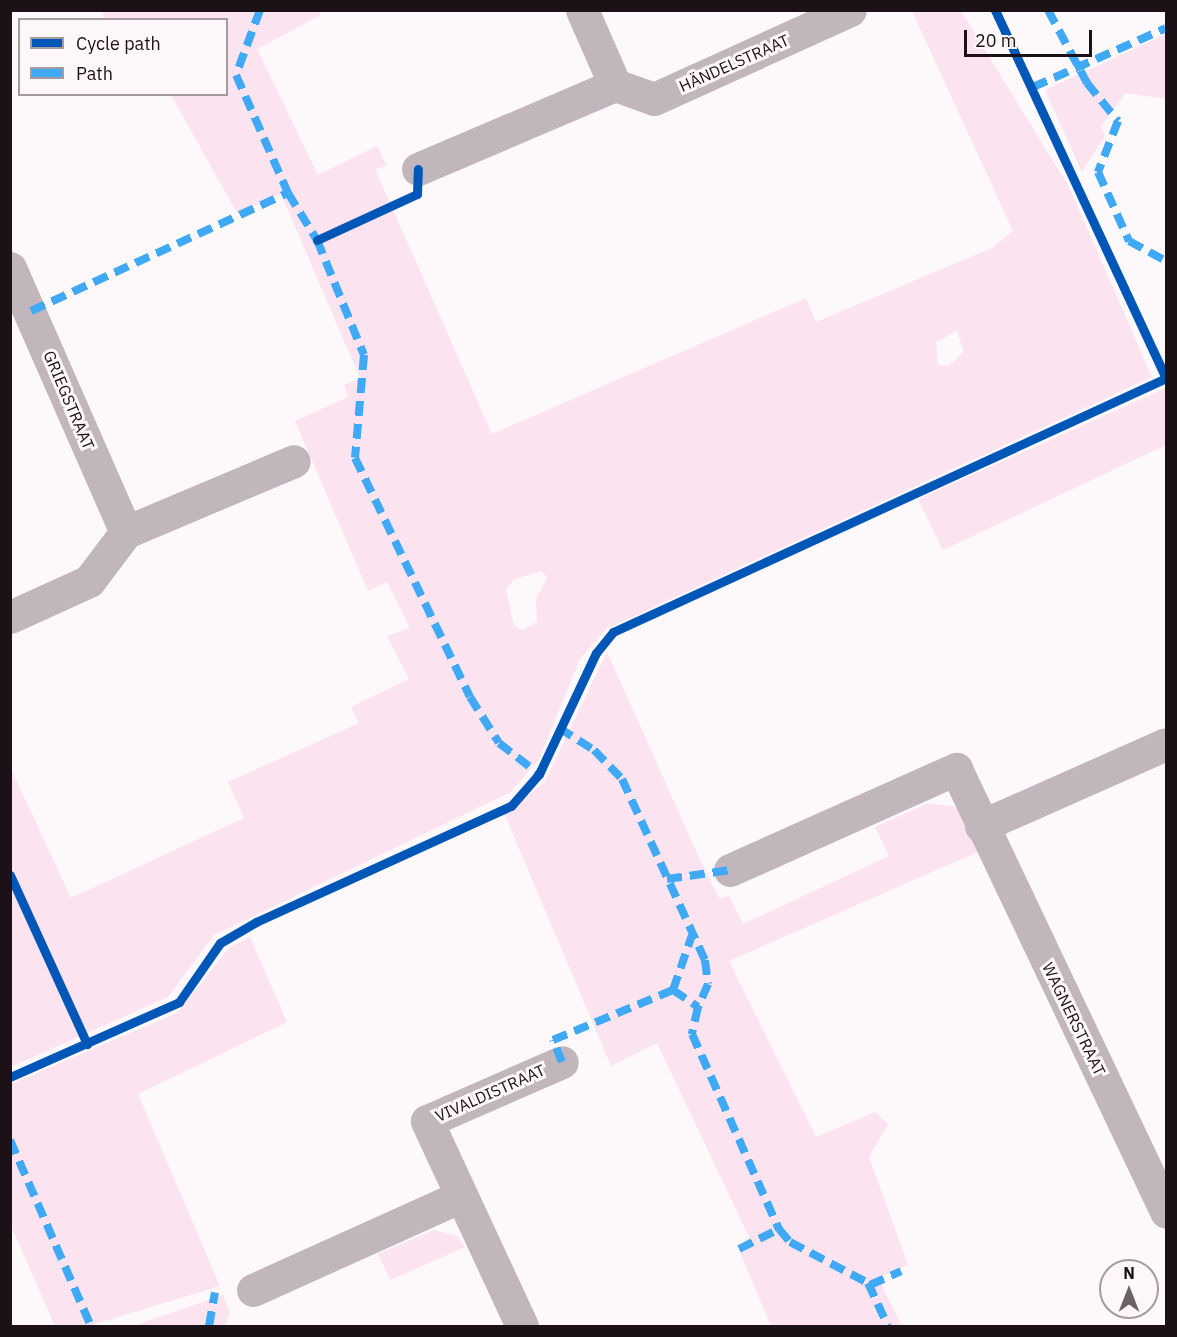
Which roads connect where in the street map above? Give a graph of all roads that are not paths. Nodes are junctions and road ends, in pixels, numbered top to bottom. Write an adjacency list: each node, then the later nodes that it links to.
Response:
1 (582, 10): 3 (street)
2 (850, 10): 3 (street, HÄNDELSTRAAT)
3 (615, 85): 4 (street)
4 (418, 169)
5 (10, 268): 7 (street, GRIEGSTRAAT)
6 (294, 462): 7 (street)
7 (126, 532): 8 (street)
8 (10, 617)
9 (1167, 744): 10 (street)
10 (981, 826): 11 (street, WAGNERSTRAAT); 14 (street, WAGNERSTRAAT)
11 (730, 870)
12 (562, 1062): 13 (street, VIVALDISTRAAT)
13 (461, 1196): 15 (street); 16 (street, VIVALDISTRAAT)
14 (1167, 1212)
15 (253, 1290)
16 (522, 1326)

